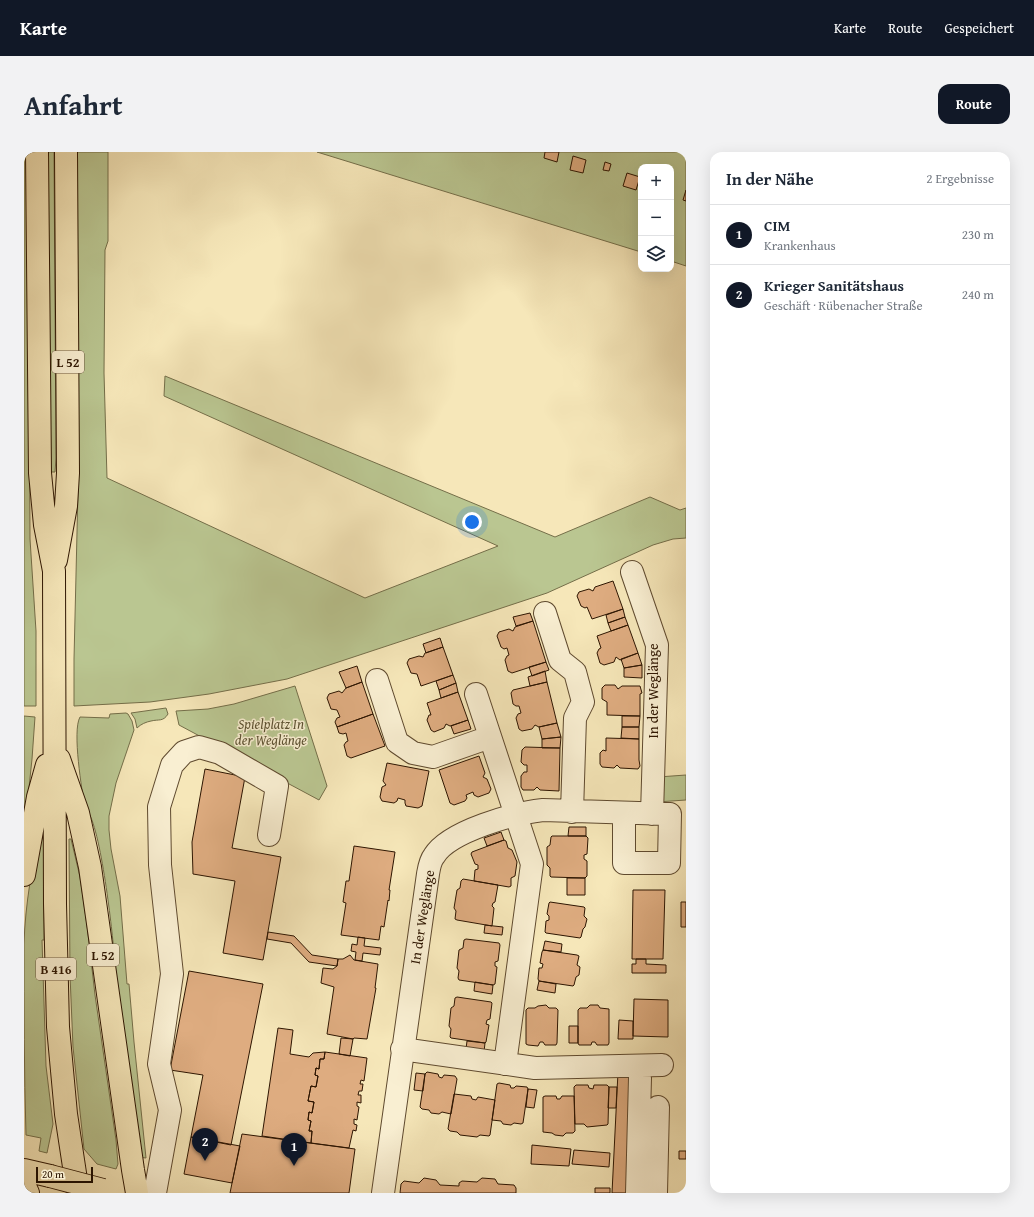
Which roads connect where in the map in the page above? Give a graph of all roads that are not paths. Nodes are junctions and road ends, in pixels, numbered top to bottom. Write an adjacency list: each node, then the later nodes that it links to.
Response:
1 (37, 152): 3 (main road, L 52)
2 (66, 152): 3 (main road, L 52)
3 (54, 571): 9 (main road, L 52)
4 (632, 572): 12 (street, In der Weglänge)
5 (546, 613): 10 (street)
6 (377, 680): 8 (street)
7 (476, 694): 8 (street)
8 (490, 737): 13 (street)
9 (54, 744): 15 (main road, L 52); 25 (main road, B 416); 26 (main road, L 52)
10 (572, 812): 11 (street, In der Weglänge); 13 (street, In der Weglänge)
11 (624, 813): 12 (street, In der Weglänge); 12 (street, In der Weglänge)
12 (652, 814)
13 (516, 815): 16 (street, In der Weglänge); 17 (street)
14 (269, 835): 27 (street)
15 (24, 875)
16 (402, 1049): 17 (street); 28 (street, In der Weglänge)
17 (505, 1064): 18 (street)
18 (662, 1066)
19 (640, 1078): 29 (street)
20 (658, 1107): 30 (street)
21 (24, 1170): 23 (main road, bridge)
22 (24, 1184): 24 (main road)
23 (108, 1191)
24 (28, 1193)
25 (78, 1193)
26 (137, 1193)
27 (155, 1193)
28 (383, 1193)
29 (637, 1193)
30 (656, 1193)

